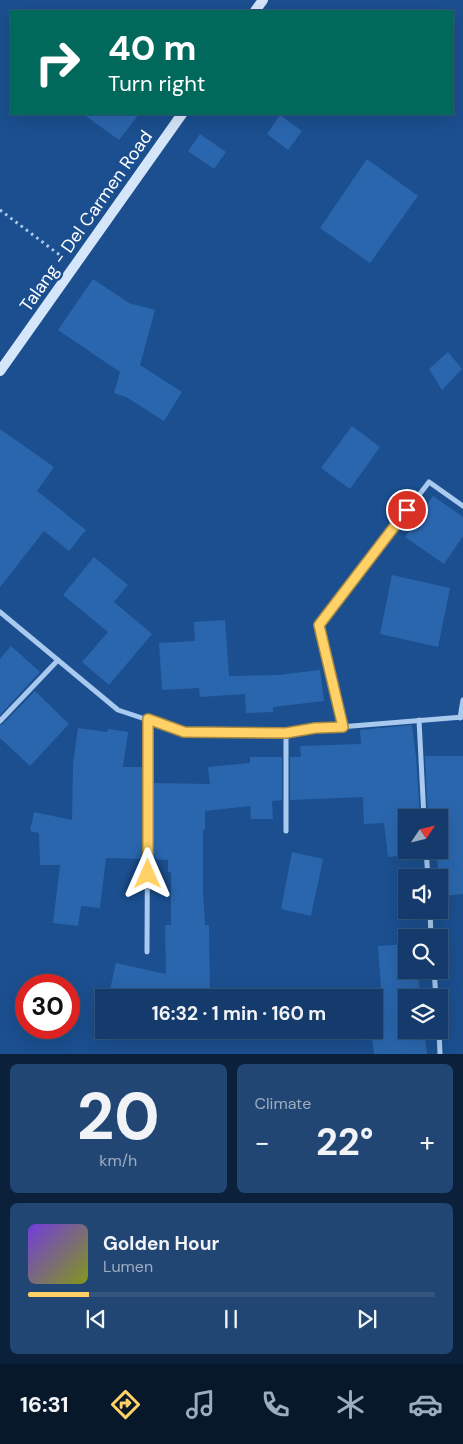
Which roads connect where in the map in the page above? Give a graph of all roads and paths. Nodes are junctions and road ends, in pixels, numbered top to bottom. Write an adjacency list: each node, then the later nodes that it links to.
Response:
1 (181, 115): 3 (street, Talang - Del Carmen Road)
2 (0, 210): 3 (path)
3 (74, 266): 4 (street, Talang - Del Carmen Road)
4 (0, 371)
5 (463, 506): 13 (street)
6 (0, 612): 7 (street)
7 (58, 660): 10 (street); 12 (street)
8 (463, 700): 9 (street)
9 (462, 718): 11 (street)
10 (148, 719): 14 (street); 17 (street)
11 (419, 720): 13 (street); 15 (street)
12 (0, 721)
13 (343, 727): 14 (street)
14 (286, 733): 16 (street)
15 (424, 809)
16 (286, 831)
17 (147, 952)
18 (439, 1039): 19 (street)
19 (440, 1054)

